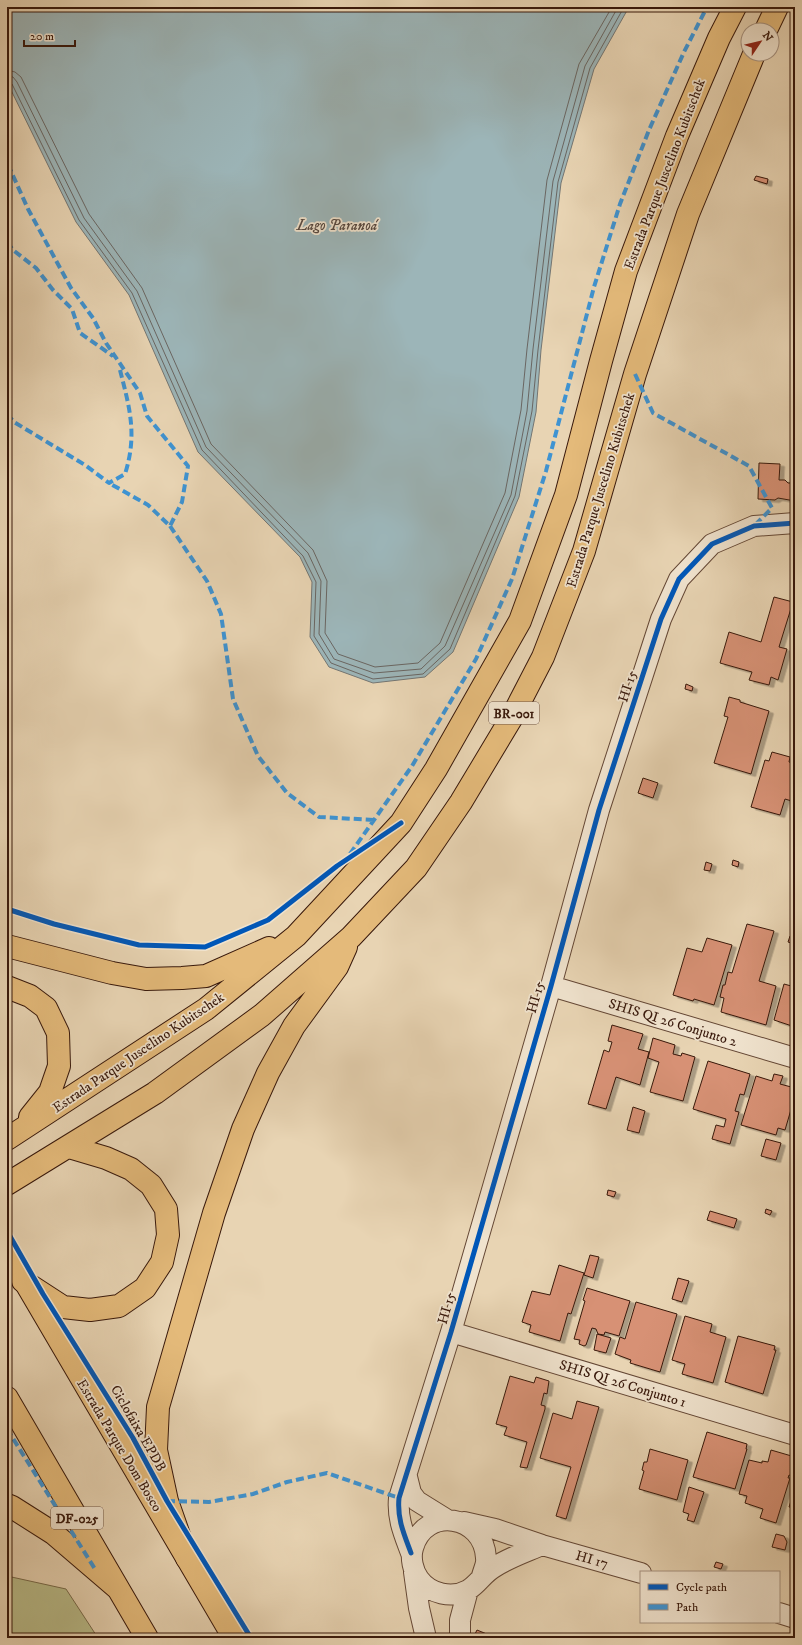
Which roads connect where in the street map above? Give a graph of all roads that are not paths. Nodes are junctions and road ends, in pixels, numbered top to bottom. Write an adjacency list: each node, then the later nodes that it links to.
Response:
1 (735, 7): 6 (main road, Estrada Parque Juscelino Kubitschek / BR-001)
2 (776, 7): 3 (main road)
3 (769, 22)
4 (751, 62): 7 (main road, Estrada Parque Juscelino Kubitschek / BR-001)
5 (795, 523): 9 (street, HI 15)
6 (296, 936): 8 (main road); 12 (main road, Estrada Parque Juscelino Kubitschek / BR-001)
7 (350, 937): 13 (main road, Estrada Parque Juscelino Kubitschek / BR-001); 24 (main road)
8 (7, 946)
9 (551, 986): 11 (street, SHIS QI 26 Conjunto 2); 17 (street, HI 15)
10 (7, 987): 12 (main road)
11 (795, 1058)
12 (13, 1135)
13 (69, 1147): 14 (main road, Estrada Parque Juscelino Kubitschek / BR-001); 16 (main road)
14 (7, 1184)
15 (7, 1251): 16 (main road, Estrada Parque Dom Bosco)
16 (24, 1280): 24 (main road, Estrada Parque Dom Bosco)
17 (451, 1332): 19 (street, SHIS QI 26 Conjunto 1); 20 (street, HI 15)
18 (7, 1398): 28 (main road, DF-025)
19 (795, 1434)
20 (407, 1477): 22 (street); 25 (street, HI 15)
21 (7, 1505): 28 (main road)
22 (453, 1520): 23 (street, HI 17); 25 (street); 27 (street)
23 (542, 1545): 26 (street, HI 17); 27 (street)
24 (187, 1558): 33 (main road, Estrada Parque Dom Bosco)
25 (413, 1563): 29 (street); 34 (street)
26 (640, 1573)
27 (482, 1576): 29 (street)
28 (116, 1587): 32 (main road, DF-025)
29 (468, 1590): 35 (street)
30 (780, 1614): 31 (street)
31 (795, 1618)
32 (147, 1638)
33 (234, 1638)
34 (426, 1638)
35 (460, 1638)

